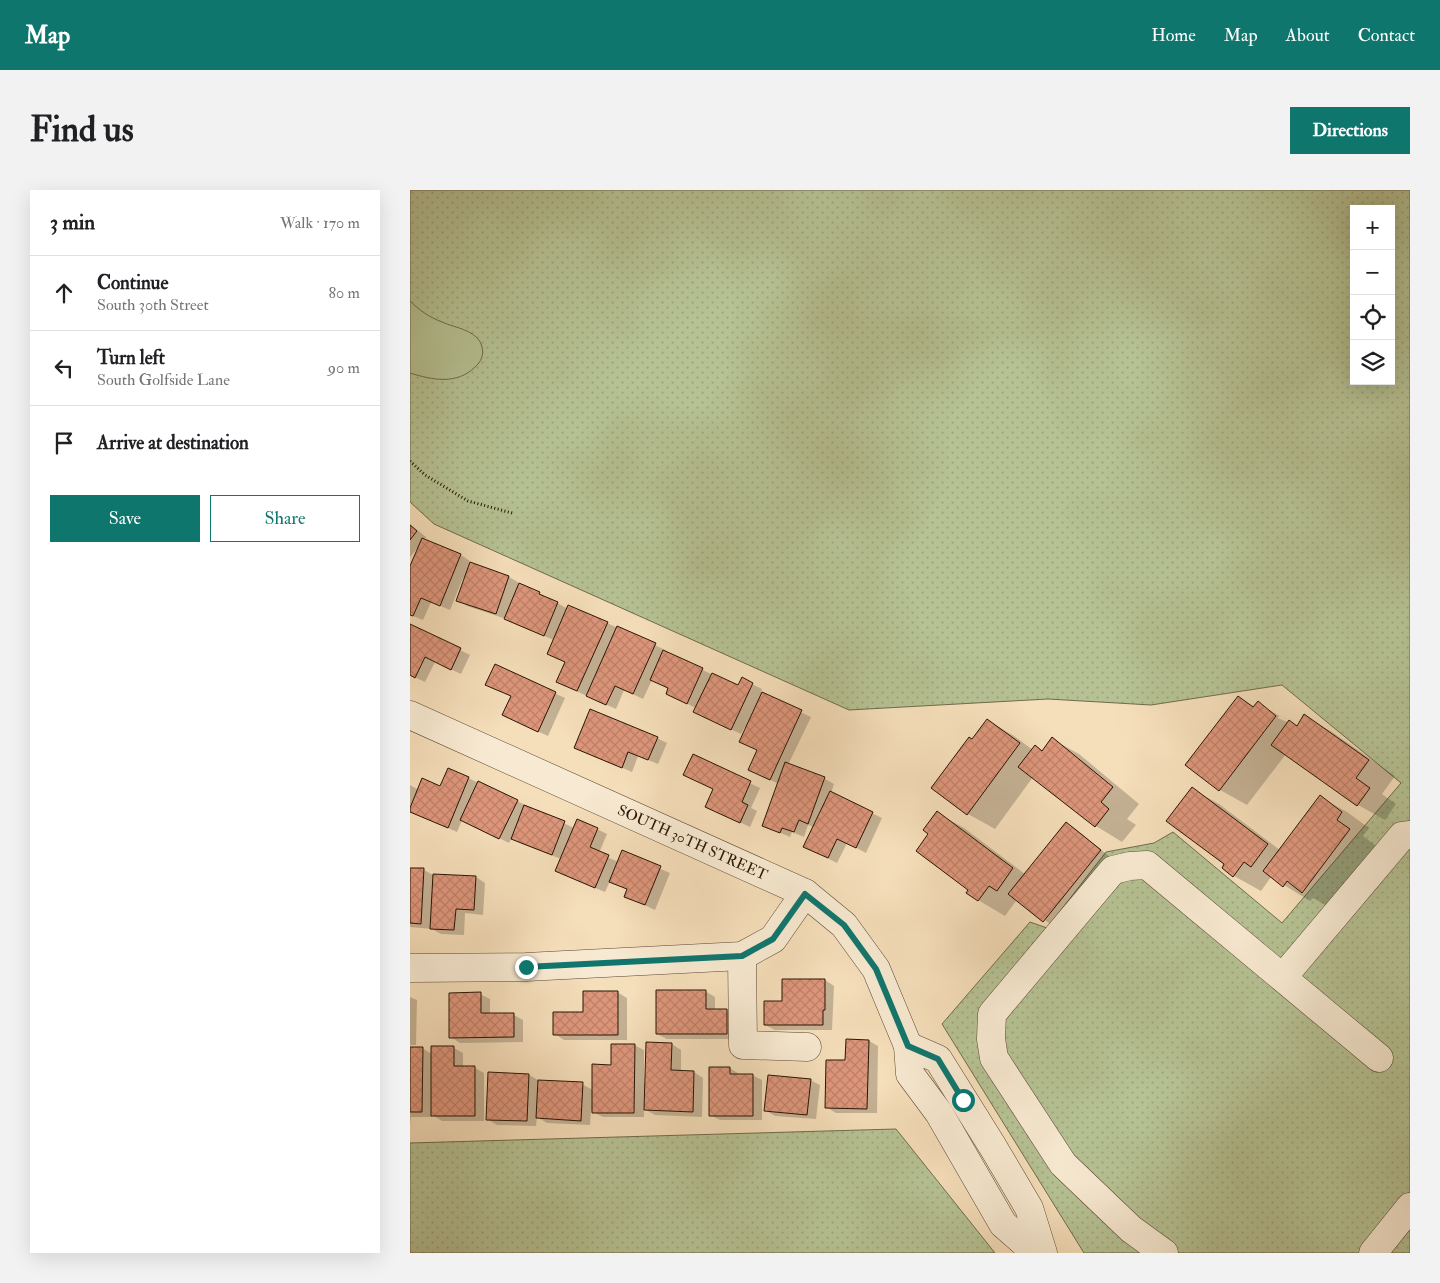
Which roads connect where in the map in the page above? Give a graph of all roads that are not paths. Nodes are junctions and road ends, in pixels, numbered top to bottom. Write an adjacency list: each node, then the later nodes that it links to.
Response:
1 (410, 715): 3 (street, SOUTH 30TH STREET)
2 (1410, 835): 6 (street)
3 (805, 894): 4 (street); 7 (street, SOUTH 30TH STREET)
4 (742, 956): 5 (street); 8 (street)
5 (410, 968)
6 (1283, 977): 9 (street); 15 (street)
7 (908, 1046): 10 (street); 11 (street, SOUTH 30TH STREET)
8 (807, 1047)
9 (1379, 1058)
10 (993, 1147): 11 (street); 14 (street)
11 (969, 1165): 13 (street, SOUTH 30TH STREET)
12 (1410, 1208): 16 (street)
13 (1036, 1253)
14 (1043, 1253)
15 (1164, 1253)
16 (1373, 1253)

